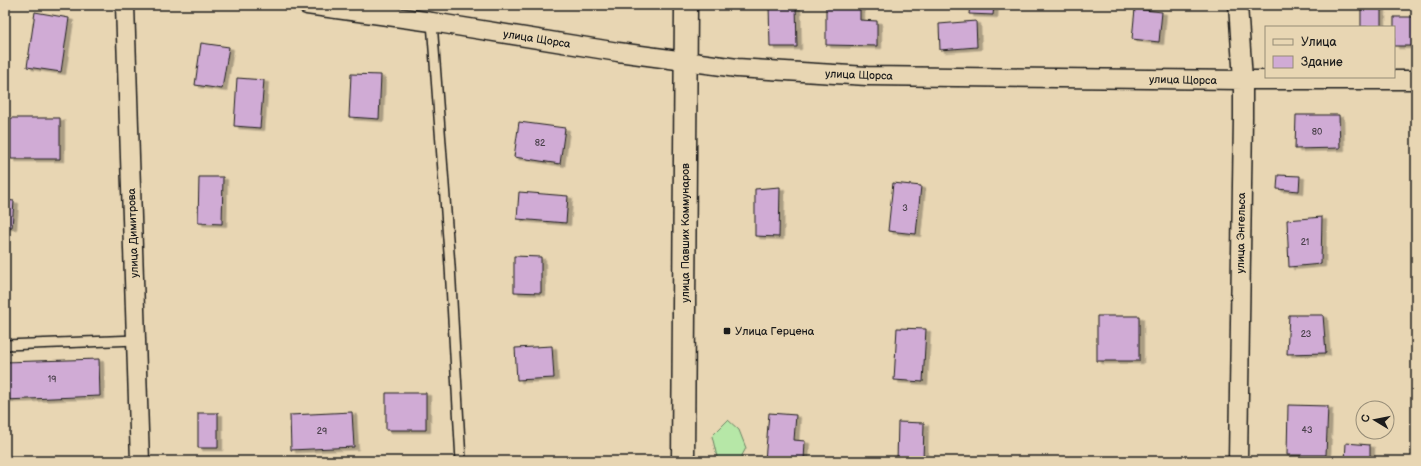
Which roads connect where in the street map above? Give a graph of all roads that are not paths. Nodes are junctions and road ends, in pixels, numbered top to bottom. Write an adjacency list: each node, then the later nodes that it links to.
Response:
1 (125, 5): 9 (street, улица Димитрова)
2 (307, 5): 5 (street, улица Щорса)
3 (686, 5): 6 (street, улица Павших Коммунаров)
4 (1238, 5): 7 (street, улица Энгельса)
5 (432, 22): 6 (street, улица Щорса); 12 (lane)
6 (686, 61): 7 (street, улица Щорса); 13 (street, улица Павших Коммунаров)
7 (1243, 80): 8 (street, улица Щорса); 14 (street, улица Энгельса)
8 (1416, 80)
9 (137, 340): 10 (lane); 11 (street, улица Димитрова)
10 (5, 345)
11 (140, 461)
12 (461, 461)
13 (684, 461)
14 (1238, 461)

